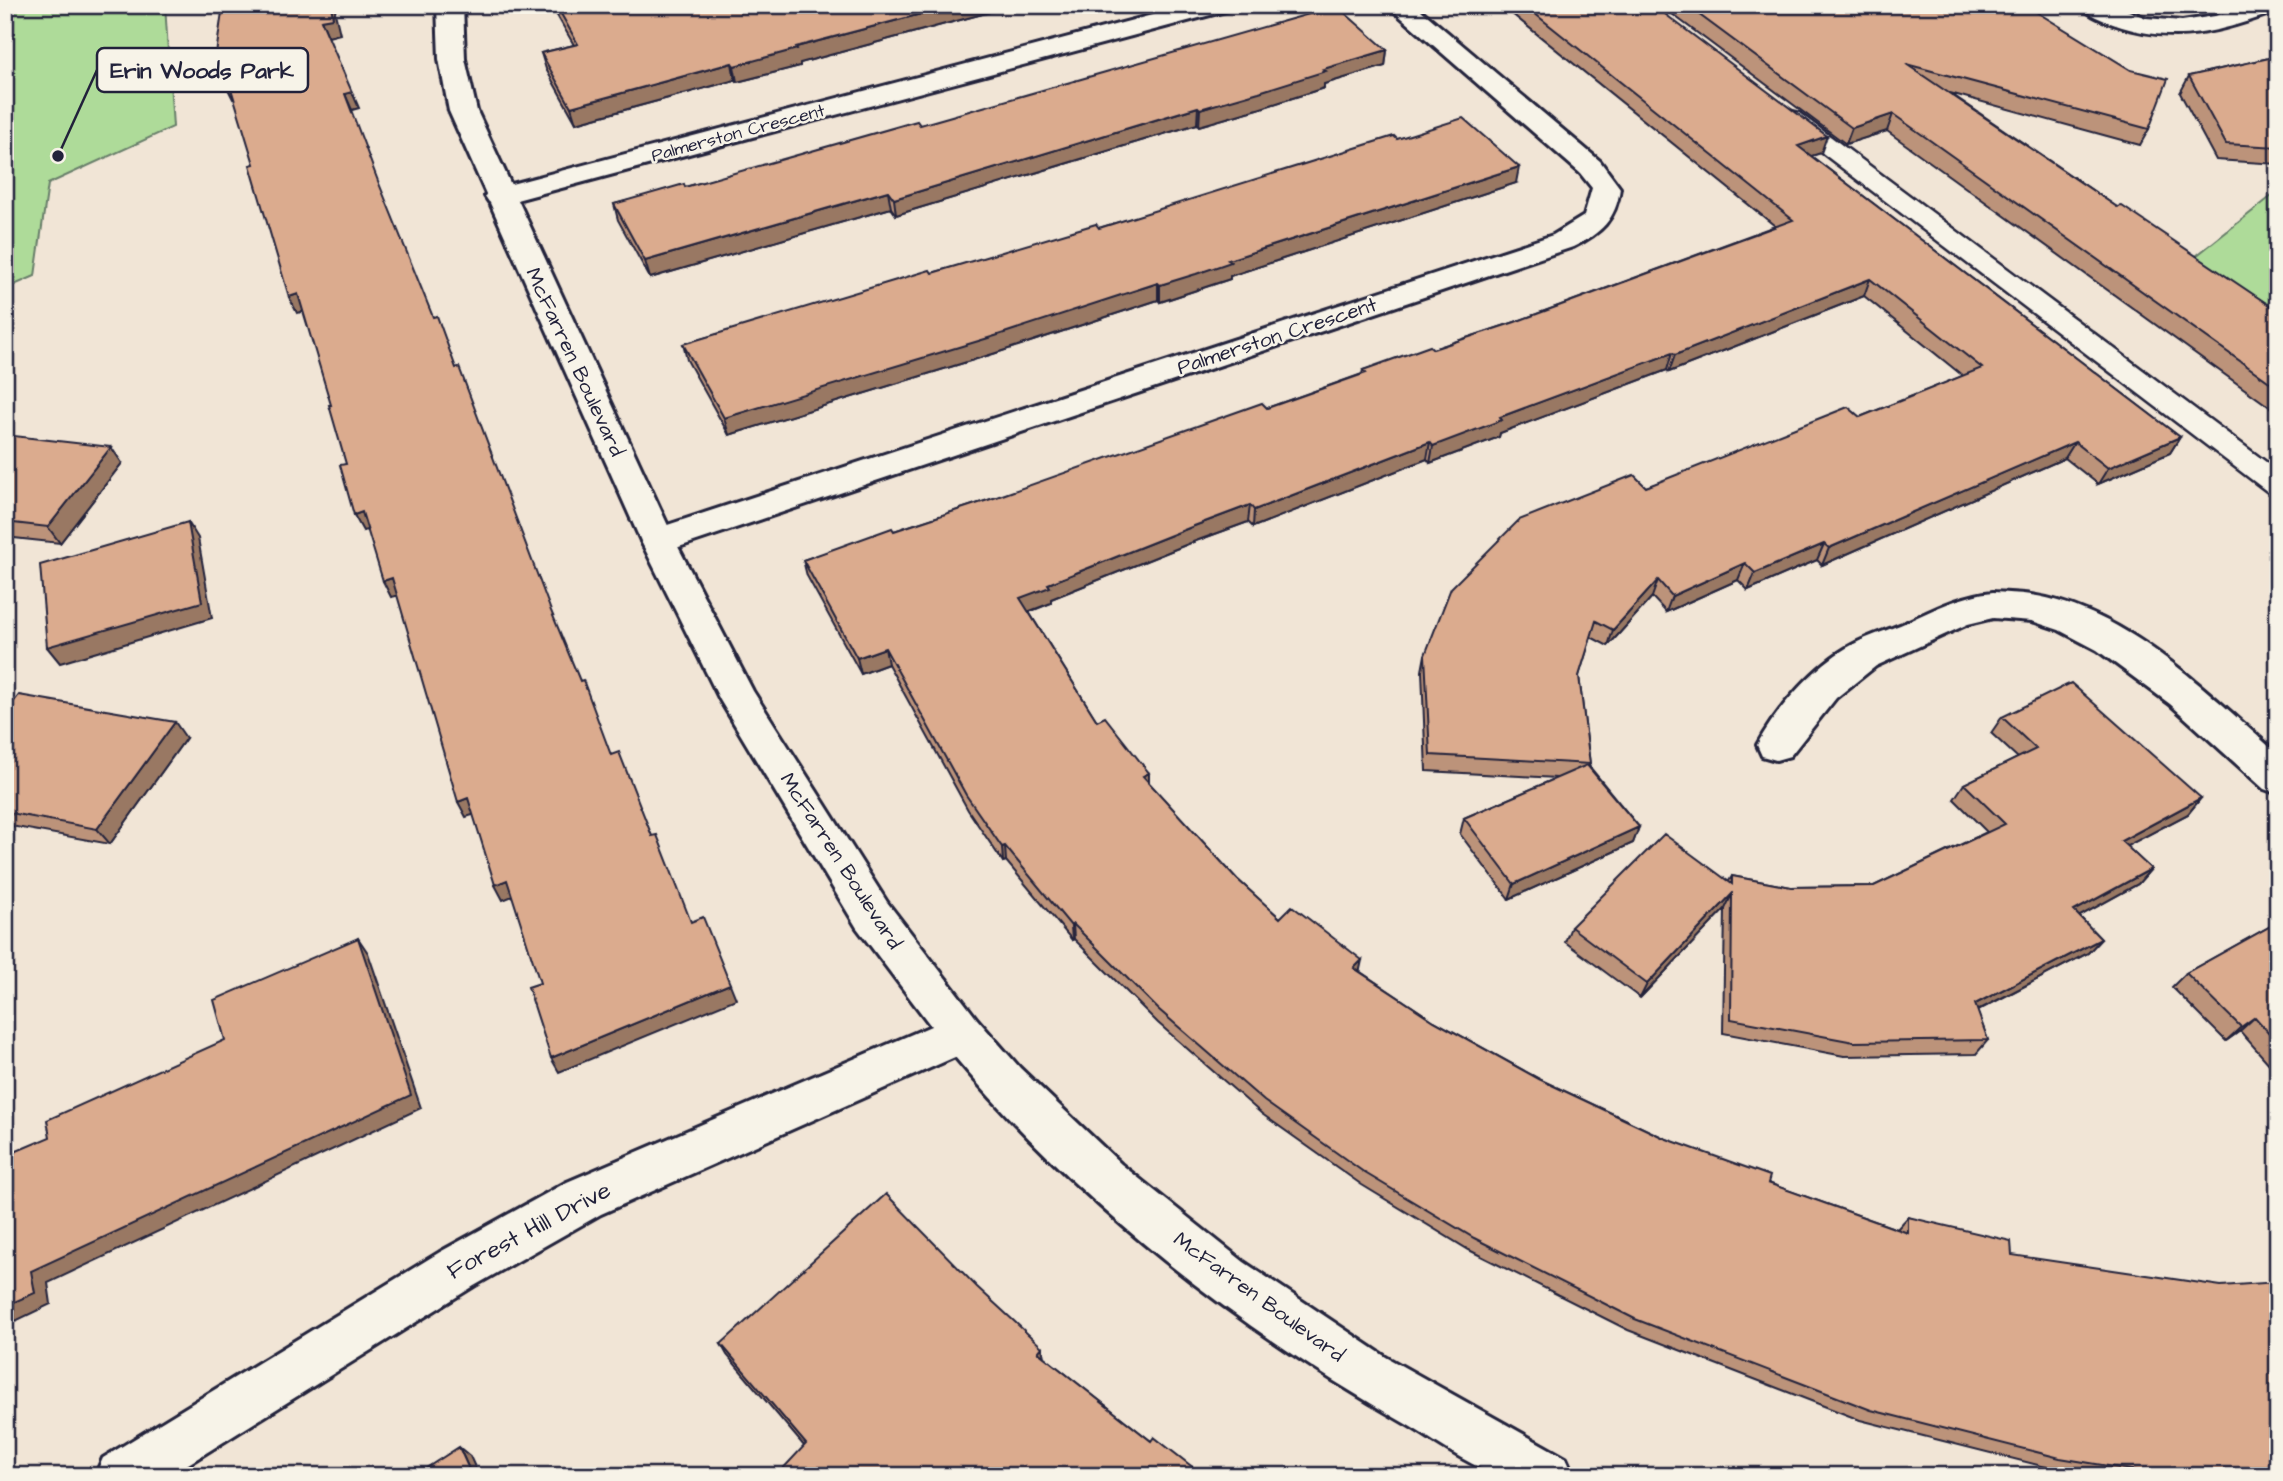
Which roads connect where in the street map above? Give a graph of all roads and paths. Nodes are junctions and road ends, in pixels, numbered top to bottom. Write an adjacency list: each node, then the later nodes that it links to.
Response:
1 (450, 5): 7 (street, McFarren Boulevard)
2 (1220, 5): 7 (street, Palmerston Crescent)
3 (1399, 5): 9 (street, Palmerston Crescent)
4 (2093, 5): 5 (street)
5 (2272, 5)
6 (1776, 106): 8 (lane)
7 (499, 196): 9 (street, McFarren Boulevard)
8 (2278, 485)
9 (658, 541): 12 (street, McFarren Boulevard)
10 (1776, 746): 11 (street)
11 (2278, 778)
12 (962, 1033): 13 (street, Forest Hill Drive); 14 (street, McFarren Boulevard)
13 (121, 1476)
14 (1548, 1476)

